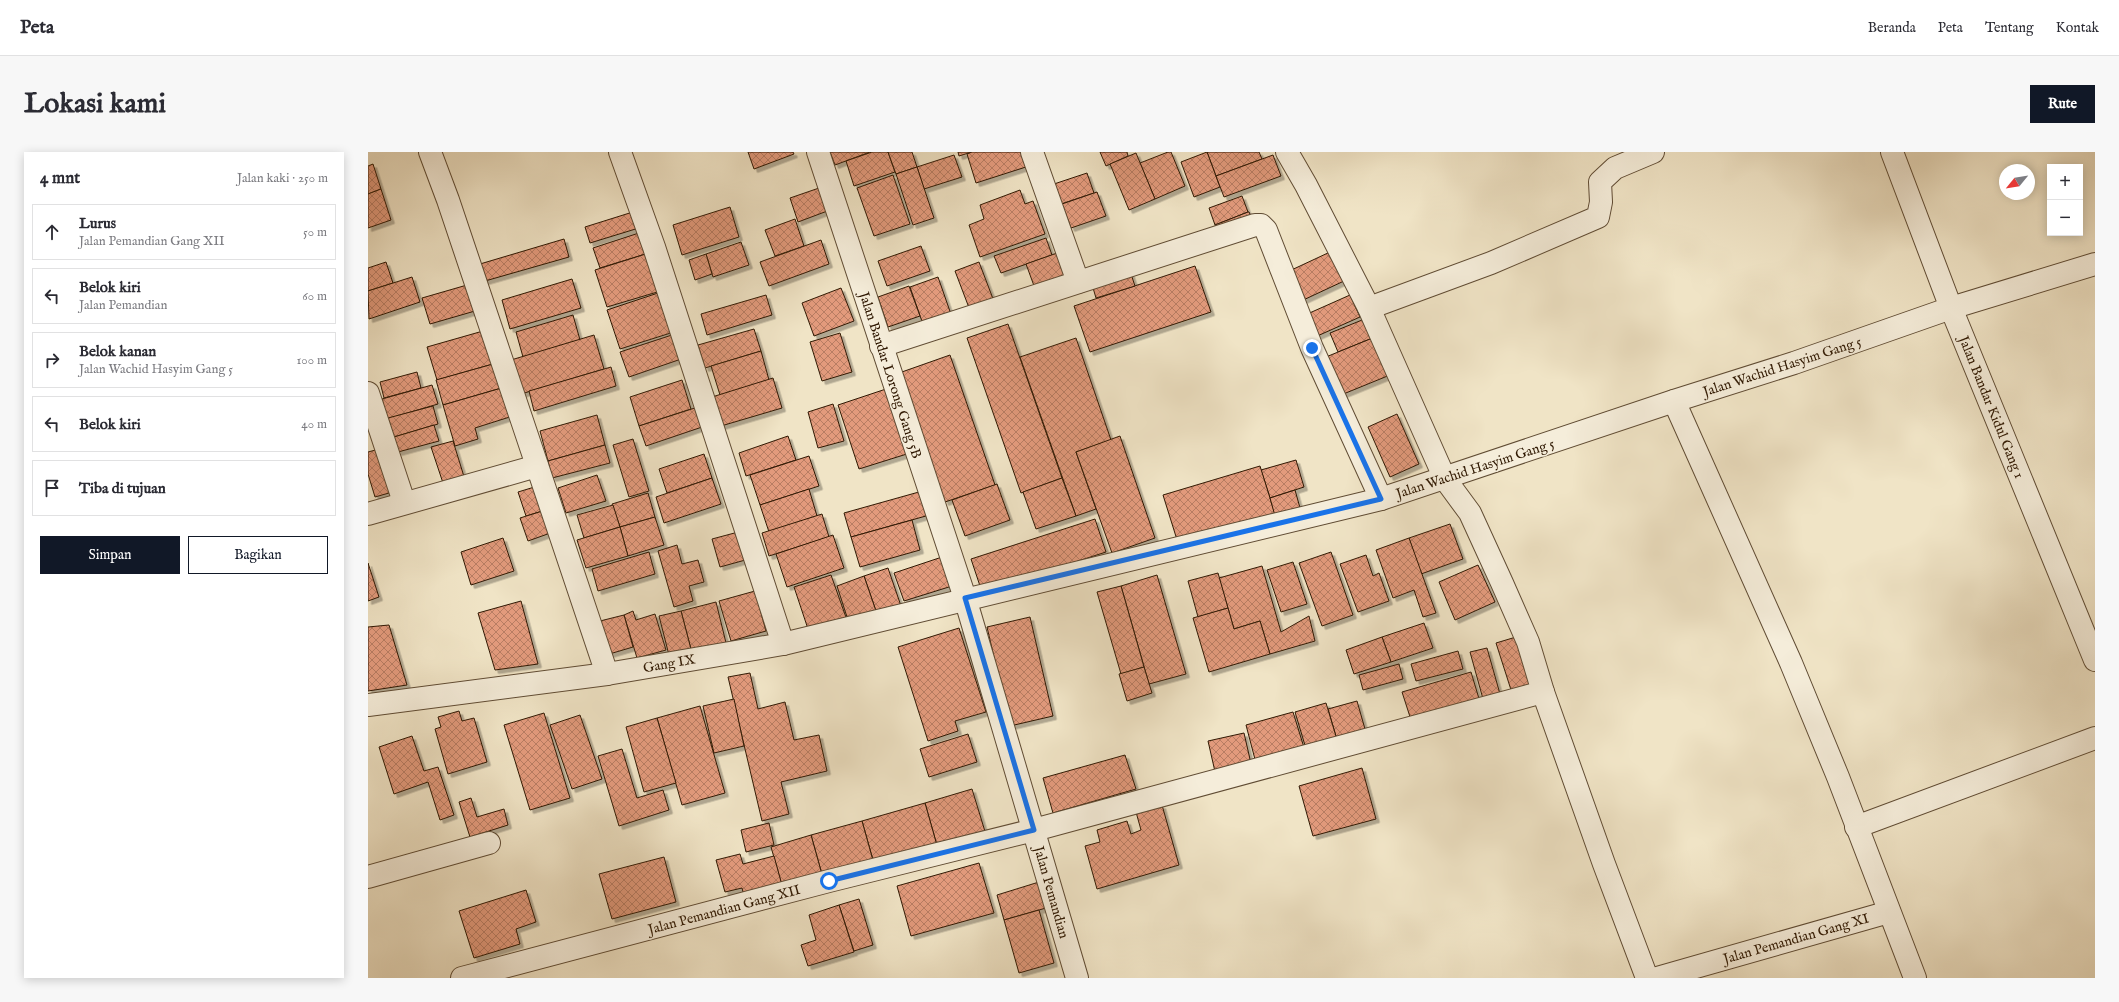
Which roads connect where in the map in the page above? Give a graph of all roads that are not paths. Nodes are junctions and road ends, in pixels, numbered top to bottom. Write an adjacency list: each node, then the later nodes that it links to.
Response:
1 (430, 152): 15 (street)
2 (620, 152): 21 (street)
3 (818, 152): 12 (street, Jalan Bandar Lorong Gang 5B)
4 (1032, 152): 9 (street)
5 (1286, 152): 10 (street)
6 (1653, 152): 10 (street)
7 (1892, 152): 11 (street, Jalan Bandar Kidul Gang 1)
8 (2095, 264): 11 (street, Jalan Wachid Hasyim Gang 5)
9 (1078, 282): 12 (street); 17 (street)
10 (1369, 308): 16 (street)
11 (1951, 308): 14 (street, Jalan Wachid Hasyim Gang 5); 22 (street, Jalan Bandar Kidul Gang 1)
12 (881, 346): 20 (street, Jalan Bandar Lorong Gang 5B)
13 (368, 393): 18 (street)
14 (1674, 401): 16 (street, Jalan Wachid Hasyim Gang 5); 27 (street)
15 (537, 466): 18 (street); 23 (street)
16 (1445, 479): 17 (street, Jalan Wachid Hasyim Gang 5); 24 (street)
17 (1381, 499): 20 (street, Jalan Wachid Hasyim Gang 5)
18 (404, 502): 19 (street)
19 (368, 514)
20 (965, 598): 21 (street, Gang IX); 28 (street, Jalan Pemandian)
21 (783, 644): 23 (street, Gang IX)
22 (2095, 660)
23 (607, 674): 25 (street, Gang IX)
24 (1543, 692): 28 (street, Jalan Pemandian Gang XII); 34 (street)
25 (368, 705)
26 (2095, 738): 27 (street)
27 (1856, 827): 31 (street)
28 (1034, 830): 32 (street, Jalan Pemandian Gang XII); 33 (street, Jalan Pemandian)
29 (489, 842): 30 (street)
30 (368, 878)
31 (1889, 912): 35 (street, Jalan Pemandian Gang XI); 36 (street)
32 (462, 978)
33 (1077, 978)
34 (1646, 978)
35 (1657, 978)
36 (1915, 978)

